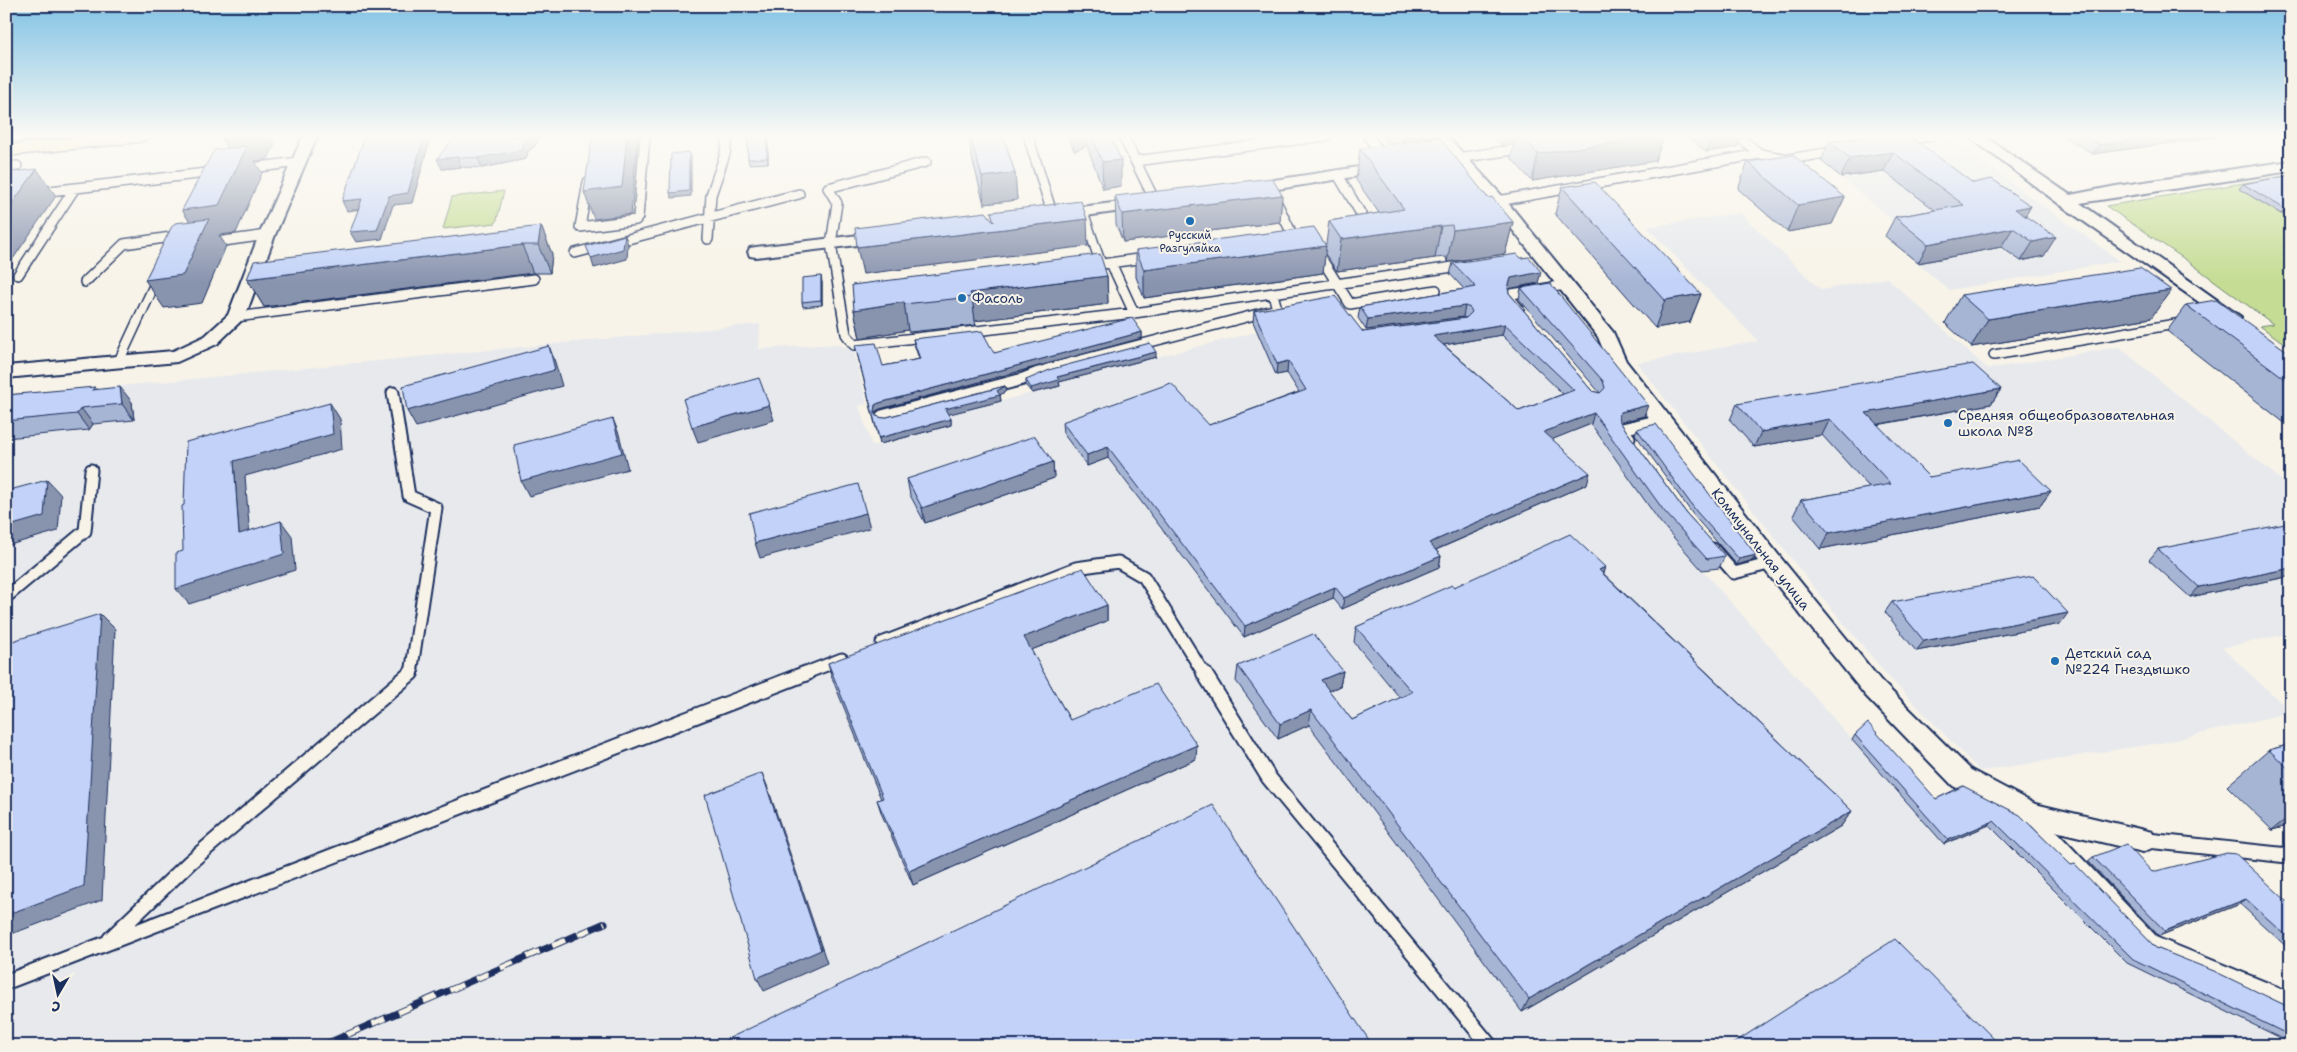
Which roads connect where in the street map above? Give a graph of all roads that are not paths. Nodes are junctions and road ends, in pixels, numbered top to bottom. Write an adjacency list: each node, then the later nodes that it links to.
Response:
1 (110, 185): 16 (lane)
2 (289, 185): 29 (street)
3 (587, 185): 4 (lane)
4 (641, 185)
5 (714, 185): 27 (lane)
6 (839, 185): 33 (lane)
7 (1043, 185): 26 (lane)
8 (1147, 185): 23 (lane)
9 (1275, 185): 15 (street)
10 (1344, 185): 25 (lane)
11 (1483, 185): 21 (street, Коммунальная улица)
12 (1587, 185): 21 (lane)
13 (2043, 185): 22 (street)
14 (2157, 185): 22 (street)
15 (1269, 186): 17 (street); 45 (lane)
16 (75, 188): 19 (lane); 42 (lane)
17 (1231, 191)
18 (799, 194): 27 (lane)
19 (6, 196)
20 (1175, 200): 23 (street)
21 (1498, 201): 46 (street, Коммунальная улица)
22 (2065, 201): 50 (street)
23 (1156, 203): 24 (street)
24 (1083, 212): 26 (street); 38 (lane)
25 (1361, 214)
26 (1053, 216): 28 (street)
27 (708, 218): 31 (lane); 36 (lane)
28 (1034, 218)
29 (267, 235): 32 (lane); 52 (street)
30 (899, 236): 33 (street)
31 (708, 239)
32 (200, 244)
33 (832, 244): 35 (street); 49 (lane)
34 (171, 247): 44 (lane)
35 (756, 252)
36 (575, 253)
37 (1159, 256): 38 (lane)
38 (1106, 263): 41 (lane); 49 (lane)
39 (163, 265): 55 (lane)
40 (1473, 265): 45 (lane)
41 (1082, 267)
42 (18, 275)
43 (534, 280): 52 (lane)
44 (85, 282)
45 (1339, 284): 47 (lane); 48 (lane)
46 (1565, 285): 51 (lane); 59 (street, Коммунальная улица)
47 (1436, 290)
48 (1273, 294): 49 (lane); 58 (lane)
49 (1134, 313)
50 (2228, 314): 53 (street); 54 (lane)
51 (1524, 315)
52 (236, 317): 55 (street)
53 (2244, 325)
54 (1994, 355)
55 (119, 361): 56 (street)
56 (6, 372)
57 (393, 393): 70 (lane)
58 (882, 416)
59 (1661, 420): 60 (lane); 63 (street, Коммунальная улица)
60 (1633, 444)
61 (91, 470): 64 (lane)
62 (1708, 543): 63 (lane)
63 (1772, 563): 67 (street, Коммунальная улица)
64 (6, 597)
65 (873, 647): 73 (lane)
66 (854, 654): 70 (lane)
67 (2030, 814): 68 (street, Коммунальная улица); 72 (lane)
68 (2143, 840): 69 (lane)
69 (2291, 852)
70 (106, 943): 71 (lane)
71 (6, 982)
72 (2291, 1000)
73 (1490, 1046)

